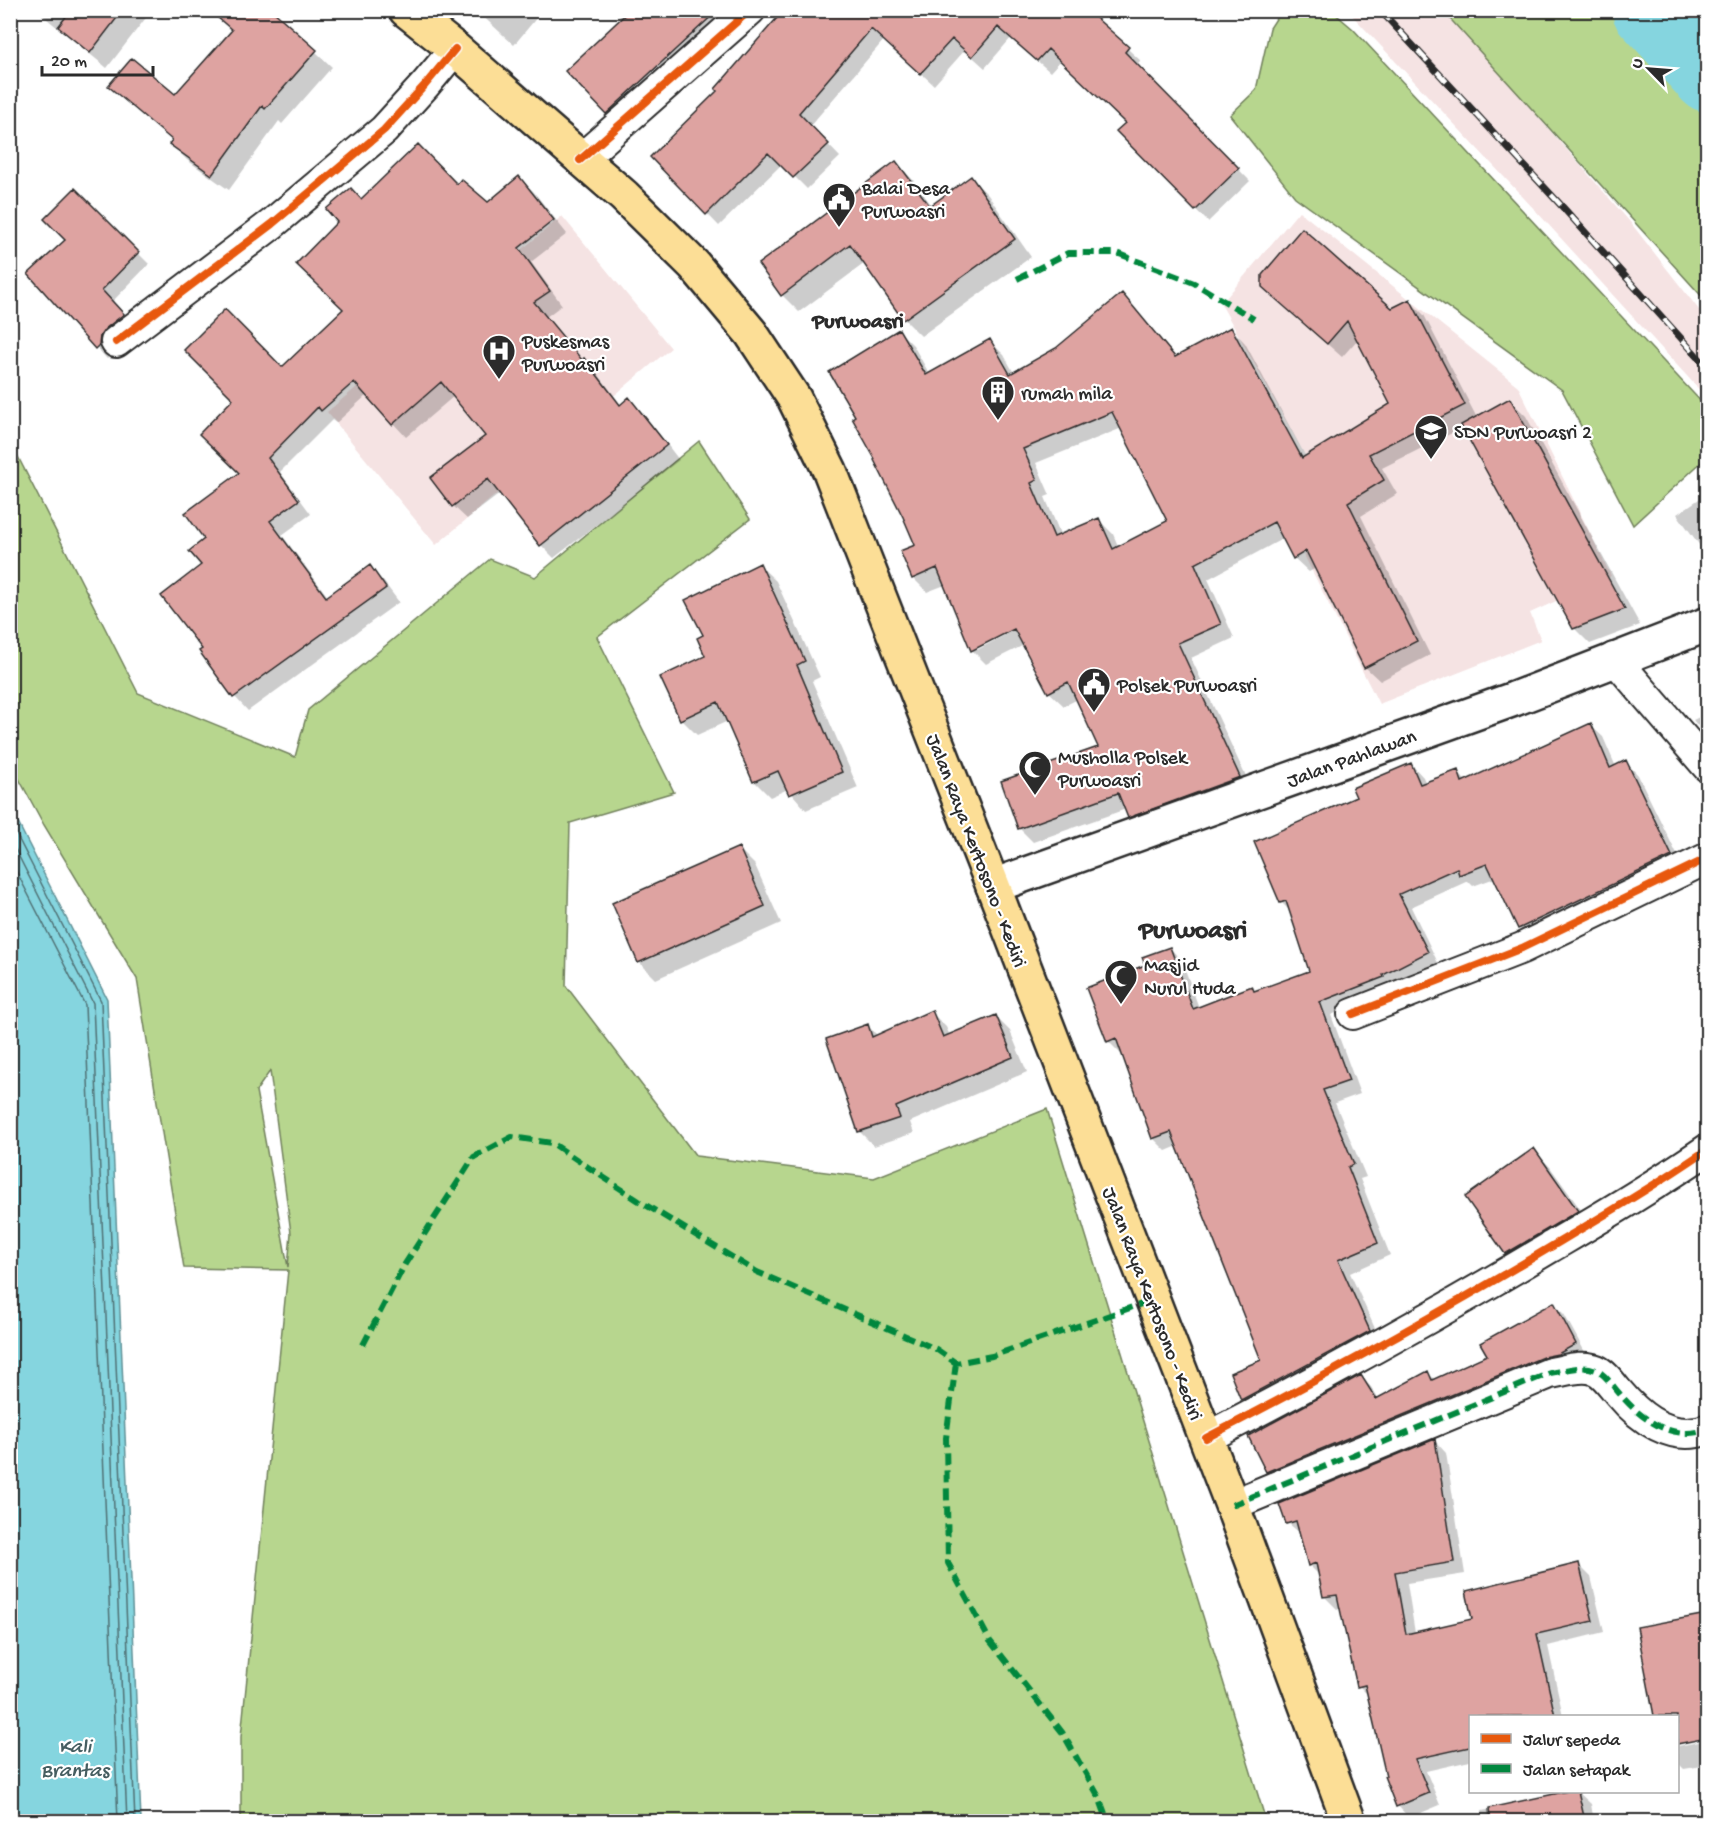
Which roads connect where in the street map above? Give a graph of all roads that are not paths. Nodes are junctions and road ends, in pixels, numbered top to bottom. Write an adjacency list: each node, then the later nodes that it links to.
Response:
1 (406, 10): 3 (highway, Jalan Raya Kertosono - Kediri)
2 (750, 10): 4 (street)
3 (455, 49): 4 (highway, Jalan Raya Kertosono - Kediri); 5 (street)
4 (580, 160): 10 (highway, Jalan Raya Kertosono - Kediri)
5 (116, 342)
6 (1707, 624): 7 (main road, Jalan Pahlawan)
7 (1614, 658): 8 (street); 10 (main road, Jalan Pahlawan)
8 (1707, 767)
9 (1707, 858): 11 (street)
10 (993, 886): 14 (highway, Jalan Raya Kertosono - Kediri)
11 (1353, 1014)
12 (1707, 1149): 14 (street)
13 (1707, 1429): 15 (street)
14 (1206, 1438): 15 (highway, Jalan Raya Kertosono - Kediri)
15 (1232, 1505): 16 (highway, Jalan Raya Kertosono - Kediri)
16 (1349, 1821)

